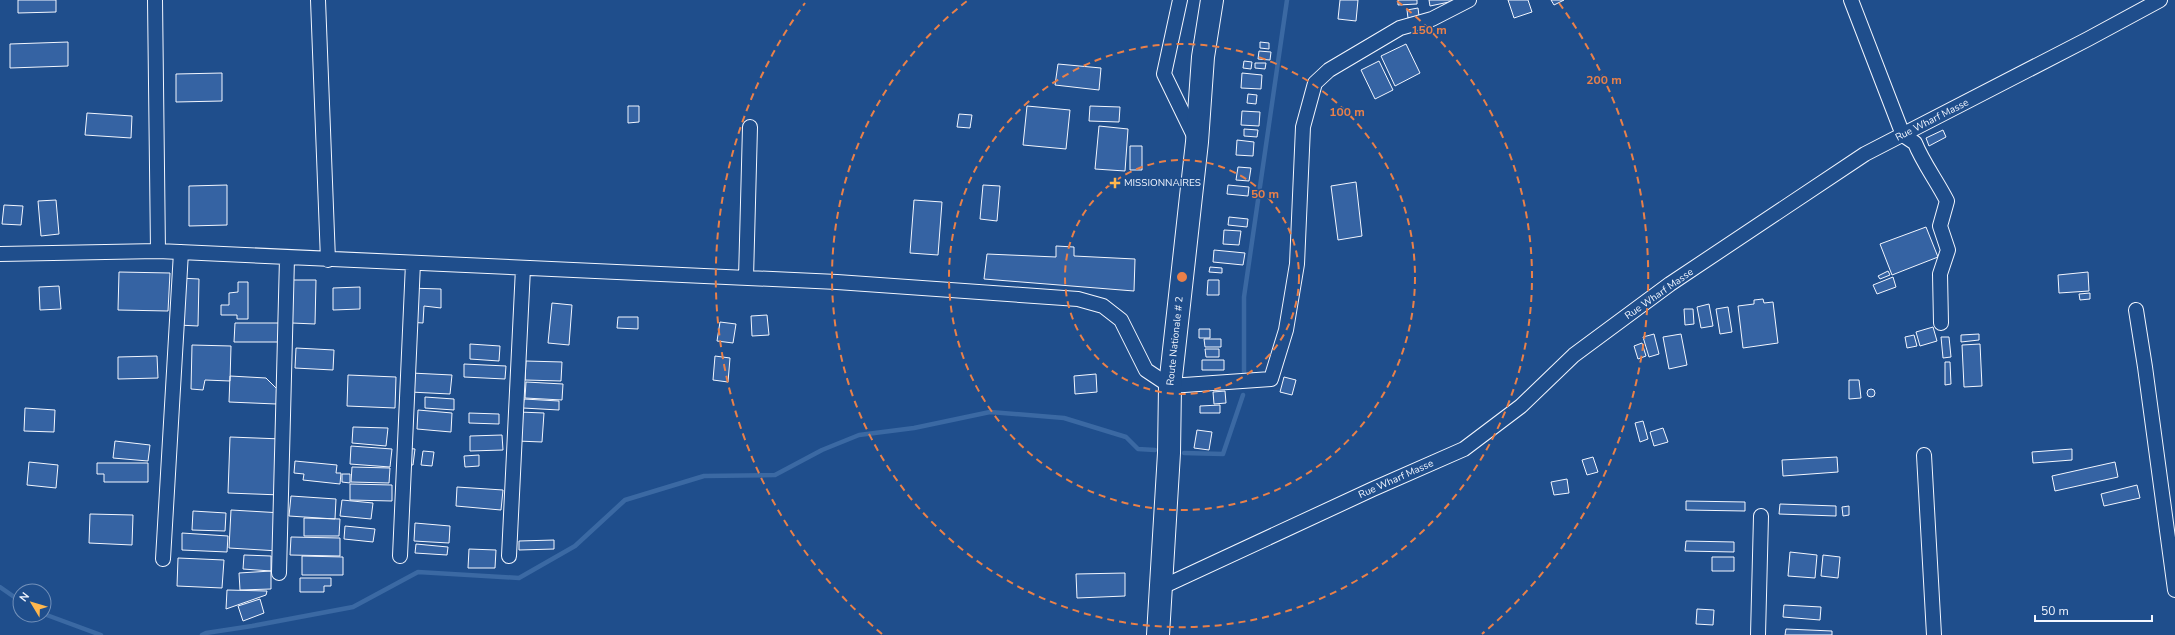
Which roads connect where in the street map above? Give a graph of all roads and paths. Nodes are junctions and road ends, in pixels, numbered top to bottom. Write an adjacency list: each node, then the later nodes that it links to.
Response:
1 (155, 0): 11 (street)
2 (318, 0): 15 (street)
3 (1180, 0): 10 (street)
4 (1212, 0): 10 (main road, Route Nationale # 2)
5 (1469, 0): 21 (street)
6 (1851, 0): 9 (street)
7 (2160, 0): 9 (street, Rue Wharf Masse)
8 (750, 127): 18 (street)
9 (1903, 135): 20 (street); 28 (street, Rue Wharf Masse)
10 (1197, 142): 21 (main road, Route Nationale # 2)
11 (158, 251): 12 (street); 13 (street)
12 (181, 252): 14 (street); 26 (street)
13 (0, 254)
14 (287, 258): 15 (street); 27 (street)
15 (328, 260): 16 (street)
16 (413, 263): 17 (street); 24 (street)
17 (523, 268): 18 (street); 25 (street)
18 (746, 278): 21 (street)
19 (2136, 310): 29 (street)
20 (1941, 324)
21 (1170, 386): 28 (main road, Route Nationale # 2)
22 (1924, 455): 32 (street)
23 (1761, 516): 31 (street)
24 (400, 556)
25 (509, 556)
26 (162, 559)
27 (279, 572)
28 (1162, 587): 30 (main road, Route Nationale # 2)
29 (2175, 590)
30 (1158, 635)
31 (1758, 635)
32 (1934, 635)

